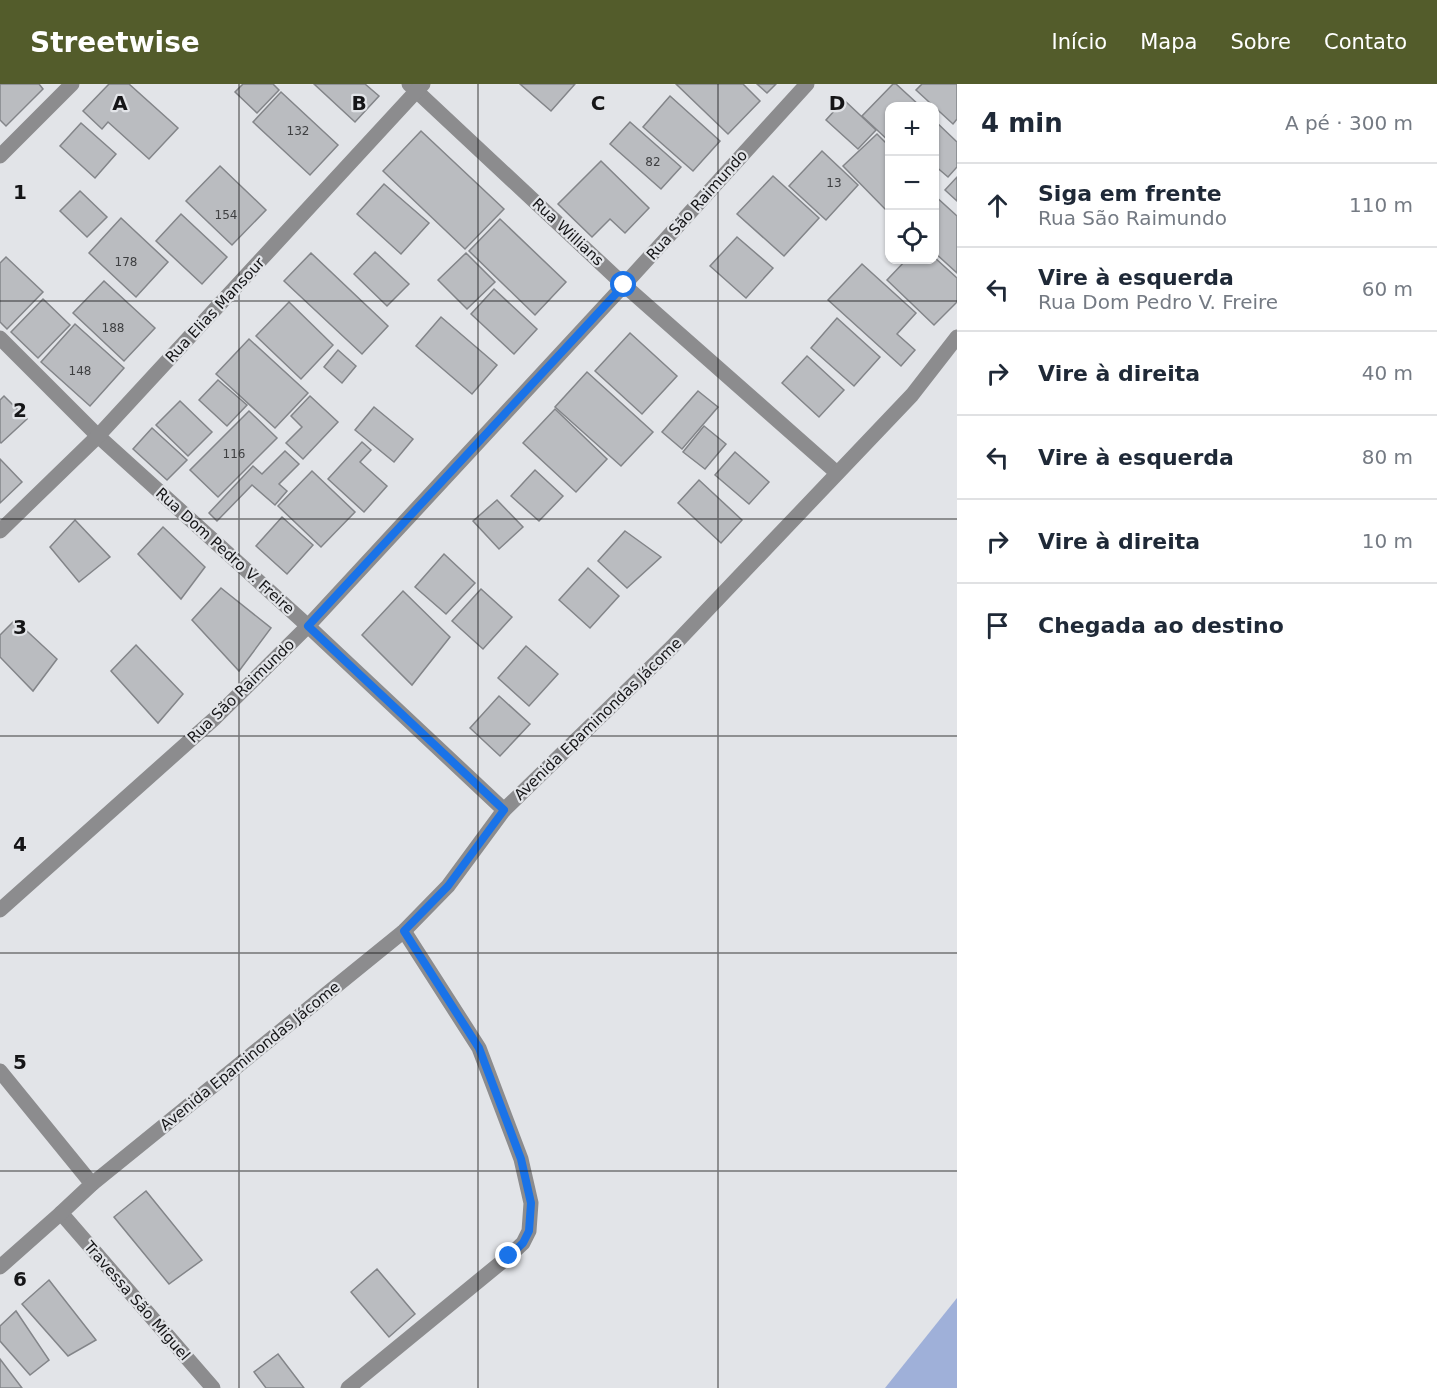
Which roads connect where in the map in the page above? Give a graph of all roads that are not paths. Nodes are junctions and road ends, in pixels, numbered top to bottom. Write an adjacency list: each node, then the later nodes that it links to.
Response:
1 (72, 84): 4 (street)
2 (807, 84): 5 (street, Rua São Raimundo)
3 (416, 86): 5 (street, Rua Willians); 8 (street, Rua Elias Mansour)
4 (0, 156)
5 (624, 285): 9 (street, Rua Willians); 11 (street, Rua São Raimundo)
6 (957, 337): 9 (street, Avenida Epaminondas Jácome)
7 (0, 338): 8 (street, Rua Dom Pedro V. Freire)
8 (98, 436): 10 (street, Rua Elias Mansour); 11 (street, Rua Dom Pedro V. Freire)
9 (837, 473): 12 (street, Avenida Epaminondas Jácome)
10 (0, 531)
11 (308, 626): 12 (street, Rua Dom Pedro V. Freire); 13 (street, Rua São Raimundo)
12 (504, 810): 14 (street, Avenida Epaminondas Jácome)
13 (0, 910)
14 (404, 931): 16 (street, Avenida Epaminondas Jácome); 20 (street)
15 (0, 1071): 16 (street)
16 (92, 1184): 17 (street, Avenida Epaminondas Jácome)
17 (61, 1213): 18 (street, Avenida Epaminondas Jácome); 19 (street, Travessa São Miguel)
18 (0, 1267)
19 (213, 1388)
20 (348, 1388)

